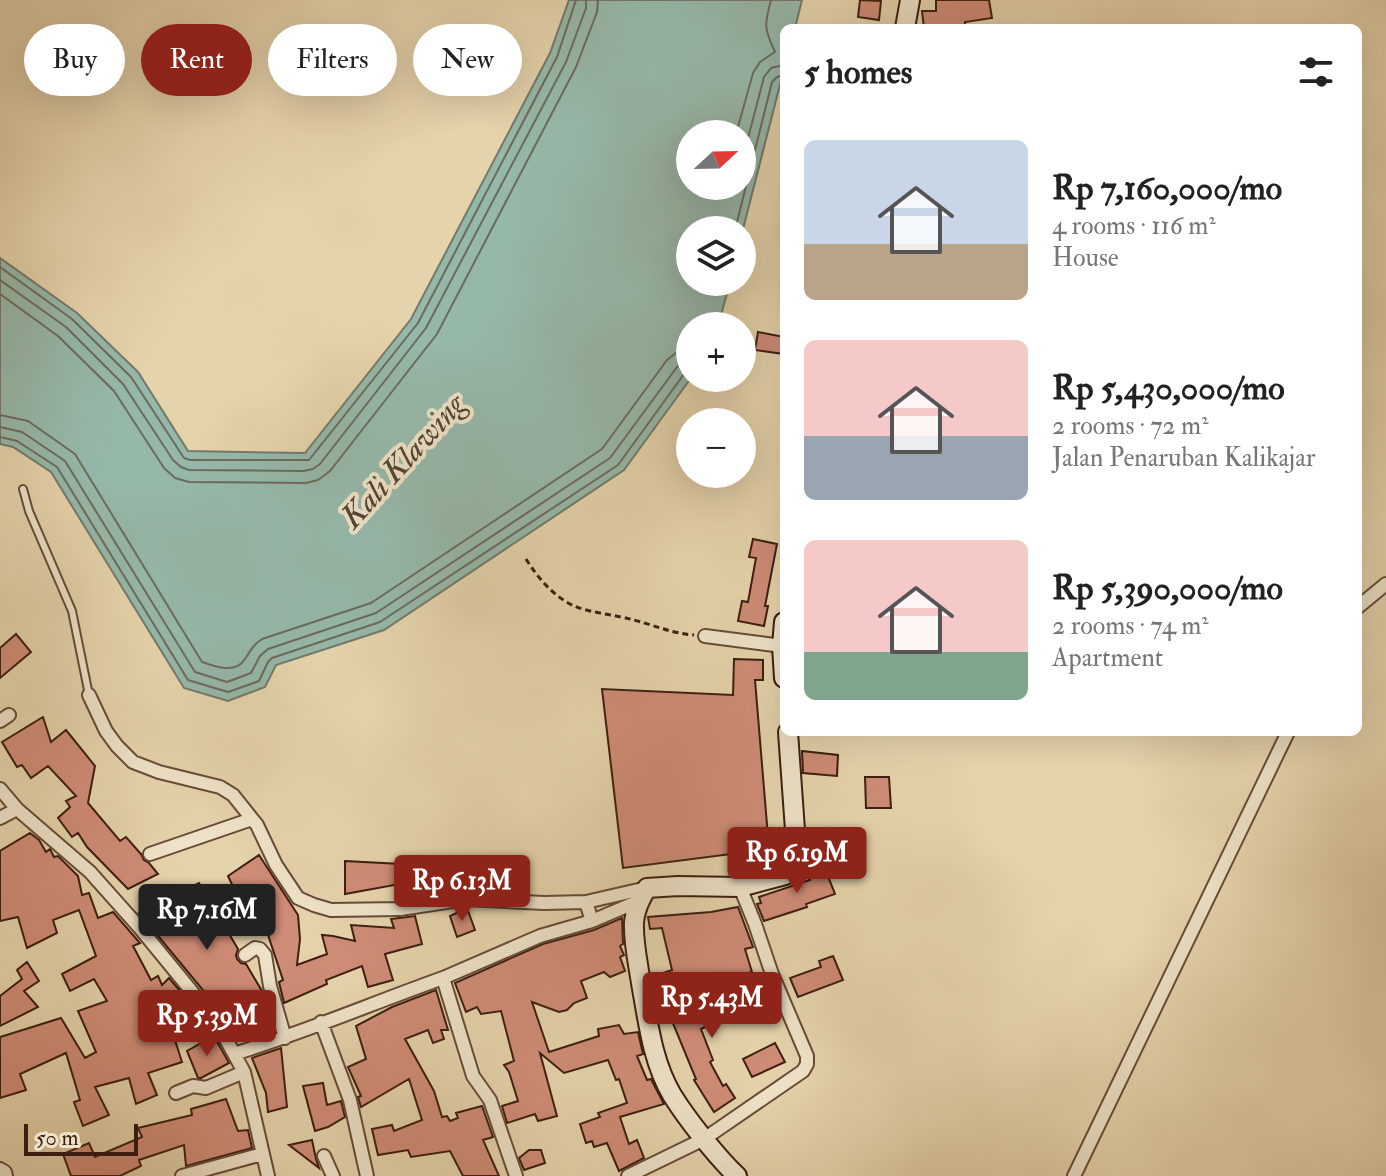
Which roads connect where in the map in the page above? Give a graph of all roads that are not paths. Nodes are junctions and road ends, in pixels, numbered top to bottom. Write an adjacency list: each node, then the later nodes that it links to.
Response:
1 (910, 0): 2 (street)
2 (906, 24)
3 (23, 489): 8 (lane)
4 (1386, 584): 5 (street)
5 (1362, 604)
6 (705, 636): 7 (street)
7 (780, 646)
8 (89, 695): 14 (street)
9 (788, 736): 16 (street)
10 (1286, 736): 41 (street)
11 (0, 789): 12 (street)
12 (17, 809): 13 (street); 22 (street)
13 (0, 818)
14 (252, 819): 15 (street); 18 (street)
15 (150, 854)
16 (740, 887): 17 (street); 29 (street)
17 (643, 894): 18 (street); 19 (street); 29 (street)
18 (586, 902): 19 (street)
19 (592, 921): 21 (street)
20 (245, 955): 25 (street)
21 (443, 978): 23 (street); 38 (street)
22 (216, 1021): 24 (street); 26 (street)
23 (321, 1022): 25 (street); 37 (street)
24 (188, 1033)
25 (285, 1038): 26 (street)
26 (234, 1054): 27 (street)
27 (244, 1072): 28 (street); 30 (street)
28 (176, 1093)
29 (704, 1139): 39 (street); 40 (street)
30 (262, 1154): 34 (street); 35 (street)
31 (324, 1156): 36 (street)
32 (0, 1169): 33 (street)
33 (6, 1176)
34 (182, 1176)
35 (268, 1176)
36 (333, 1176)
37 (367, 1176)
38 (516, 1176)
39 (628, 1176)
40 (737, 1176)
41 (1074, 1176)

